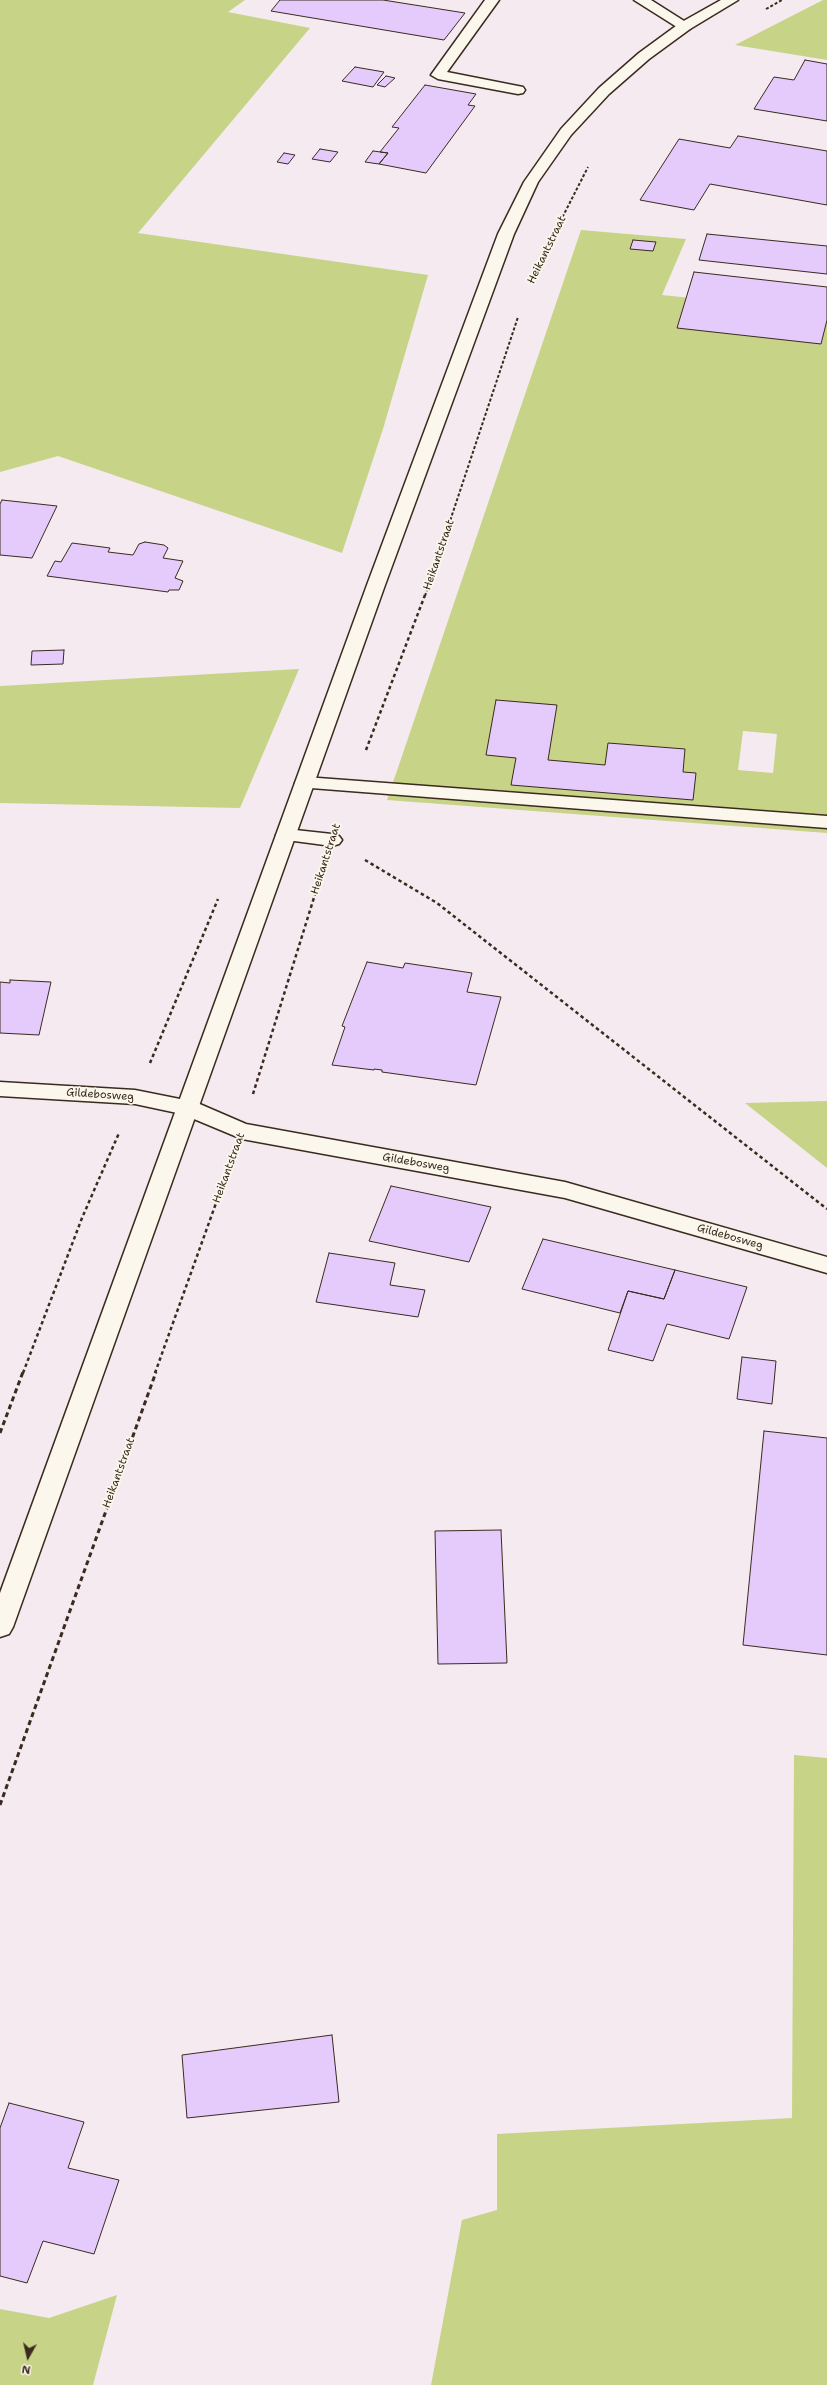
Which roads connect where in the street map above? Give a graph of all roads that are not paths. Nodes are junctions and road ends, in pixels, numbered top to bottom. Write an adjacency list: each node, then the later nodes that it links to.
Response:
1 (492, 0): 5 (street)
2 (641, 0): 4 (street)
3 (731, 0): 4 (street)
4 (685, 26): 6 (street)
5 (518, 90)
6 (305, 783): 7 (street); 8 (street)
7 (827, 822)
8 (286, 835): 9 (street); 11 (street)
9 (332, 840)
10 (0, 1089): 11 (street, Gildebosweg)
11 (187, 1107): 12 (street, Gildebosweg); 13 (street)
12 (827, 1265)
13 (0, 1627)

